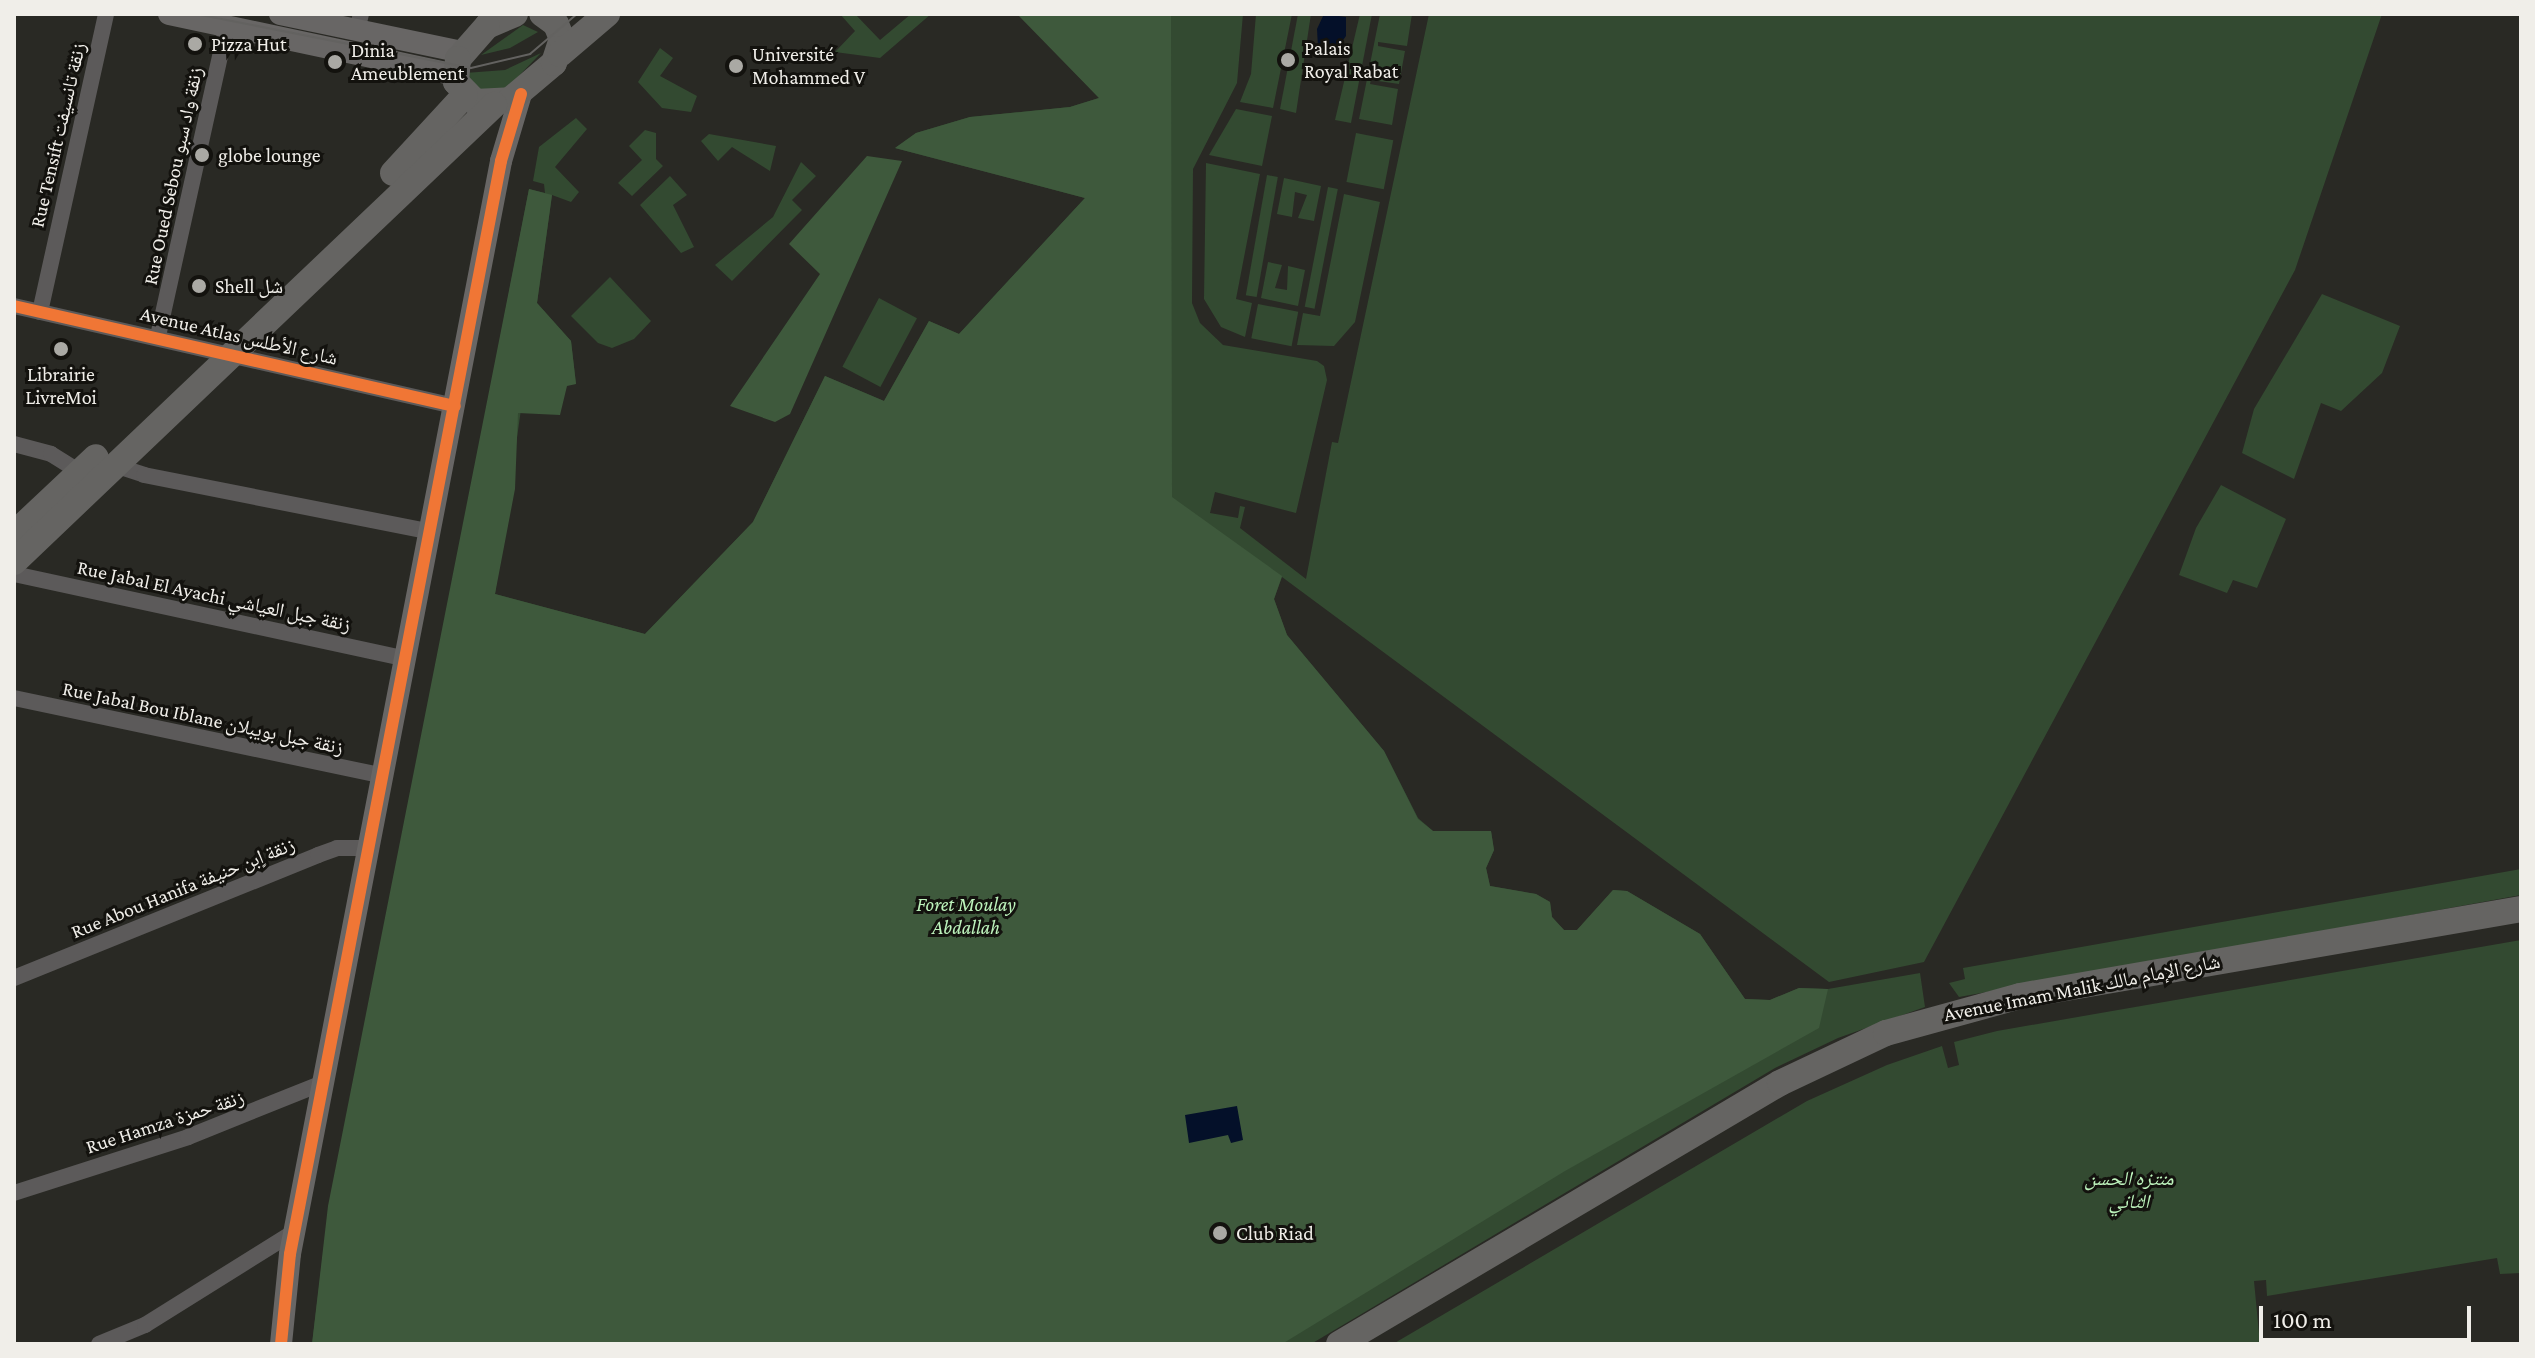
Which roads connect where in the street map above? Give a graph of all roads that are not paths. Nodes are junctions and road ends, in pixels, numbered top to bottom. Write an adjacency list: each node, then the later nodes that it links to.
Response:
1 (106, 14): 13 (street, Rue Tensift زنقة تانسيفت)
2 (169, 14): 8 (street)
3 (280, 14): 7 (street)
4 (542, 14): 9 (main road)
5 (607, 14): 9 (main road)
6 (510, 15): 10 (main road)
7 (359, 22): 10 (street)
8 (227, 25): 10 (street); 14 (street, Rue Oued Sebou زنقة واد سبو)
9 (560, 54): 11 (main road)
10 (460, 74): 11 (main road); 15 (main road)
11 (505, 101): 15 (main road); 16 (street)
12 (14, 306): 13 (street, Avenue Atlas شارع الأطلس)
13 (40, 312): 14 (street, Avenue Atlas شارع الأطلس)
14 (158, 336): 15 (street, Avenue Atlas شارع الأطلس)
15 (219, 351): 16 (street, Avenue Atlas شارع الأطلس); 18 (main road)
16 (455, 406): 19 (street)
17 (14, 444): 18 (street)
18 (96, 465): 19 (street); 20 (main road); 21 (main road)
19 (431, 532): 23 (street)
20 (14, 534)
21 (14, 562)
22 (14, 574): 23 (street, Rue Jabal El Ayachi زنقة جبل العياشي)
23 (406, 659): 25 (street)
24 (14, 698): 25 (street, Rue Jabal Bou Iblane زنقة جبل بويبلان)
25 (384, 776): 26 (street)
26 (371, 848): 29 (street, Rue Abou Hanifa زنقة اٍبن حنيفة); 30 (street)
27 (2521, 909): 35 (main road, Avenue Imam Malik شارع الإمام مالك)
28 (2521, 923): 36 (main road, Avenue Imam Malik شارع الإمام مالك)
29 (14, 978)
30 (325, 1082): 31 (street, Rue Hamza زنقة حمزة); 32 (street)
31 (14, 1193)
32 (294, 1232): 33 (street); 34 (street)
33 (99, 1344)
34 (281, 1344)
35 (1339, 1344)
36 (1370, 1344)

